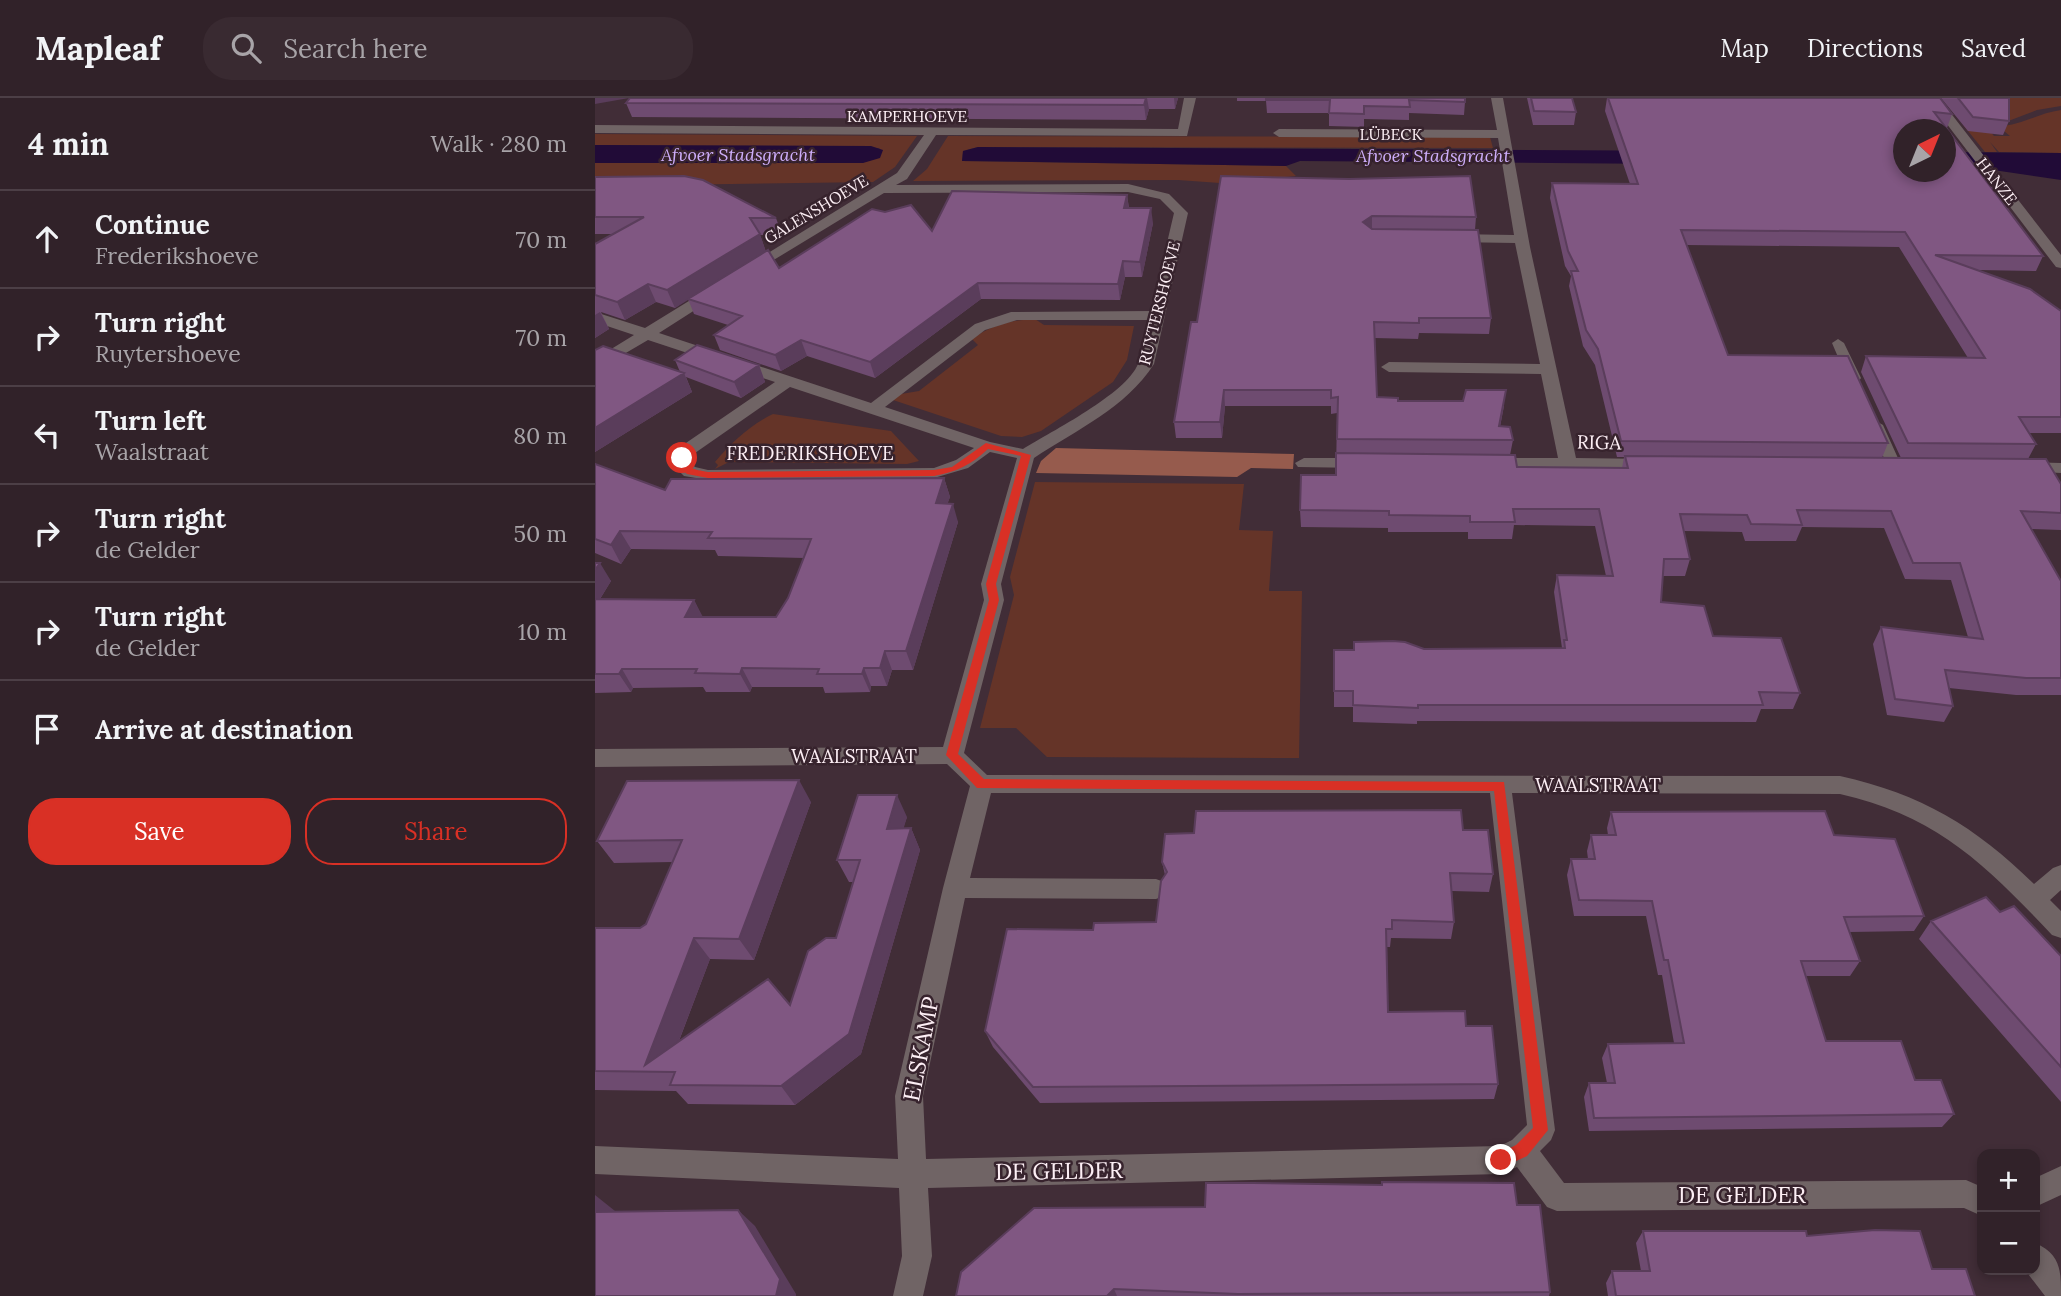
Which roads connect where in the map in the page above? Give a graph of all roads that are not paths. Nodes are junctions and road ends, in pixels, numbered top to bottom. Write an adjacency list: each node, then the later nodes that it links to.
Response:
1 (1190, 98): 5 (street, KAMPERHOEVE)
2 (1497, 98): 7 (street)
3 (1933, 98): 11 (street, HANZE)
4 (595, 129): 5 (street, KAMPERHOEVE)
5 (932, 132): 8 (street, GALENSHOEVE)
6 (1279, 133): 7 (street, LÜBECK)
7 (1504, 137): 10 (street)
8 (883, 189): 12 (street, RUYTERSHOEVE); 14 (street, GALENSHOEVE)
9 (1440, 238): 10 (street)
10 (1521, 239): 18 (street)
11 (2061, 264)
12 (1157, 316): 21 (street); 24 (street, RUYTERSHOEVE)
13 (595, 317): 14 (street, FREDERIKSHOEVE)
14 (646, 334): 16 (street, GALENSHOEVE); 19 (street, FREDERIKSHOEVE)
15 (1838, 343): 20 (lane)
16 (595, 366)
17 (1389, 367): 18 (street)
18 (1550, 369): 28 (street)
19 (787, 381): 21 (street, FREDERIKSHOEVE); 23 (street, FREDERIKSHOEVE)
20 (1861, 393)
21 (873, 408): 23 (street, FREDERIKSHOEVE)
22 (1872, 417): 30 (lane)
23 (986, 446): 24 (street, FREDERIKSHOEVE)
24 (1026, 455): 33 (street)
25 (1304, 463): 26 (street)
26 (1374, 463)
27 (1471, 463): 28 (street, RIGA)
28 (1568, 463): 29 (street, RIGA)
29 (1663, 464)
30 (1895, 466)
31 (2006, 467): 32 (street)
32 (2061, 468)
33 (951, 755): 34 (street, WAALSTRAAT); 35 (street)
34 (595, 758)
35 (982, 784): 36 (street, WAALSTRAAT); 38 (street, ELSKAMP)
36 (1500, 786): 40 (street, WAALSTRAAT); 42 (street)
37 (2061, 875): 40 (street)
38 (955, 888): 39 (street); 44 (street, ELSKAMP)
39 (1156, 889)
40 (2034, 899): 41 (street, WAALSTRAAT)
41 (2061, 928)
42 (1522, 1150): 44 (street, DE GELDER); 47 (street, DE GELDER)
43 (595, 1160): 44 (street, DE GELDER)
44 (911, 1174): 50 (street, ELSKAMP)
45 (2061, 1180): 46 (street)
46 (2040, 1190)
47 (1977, 1200)
48 (2040, 1265): 49 (street)
49 (2061, 1292)
50 (908, 1296)

